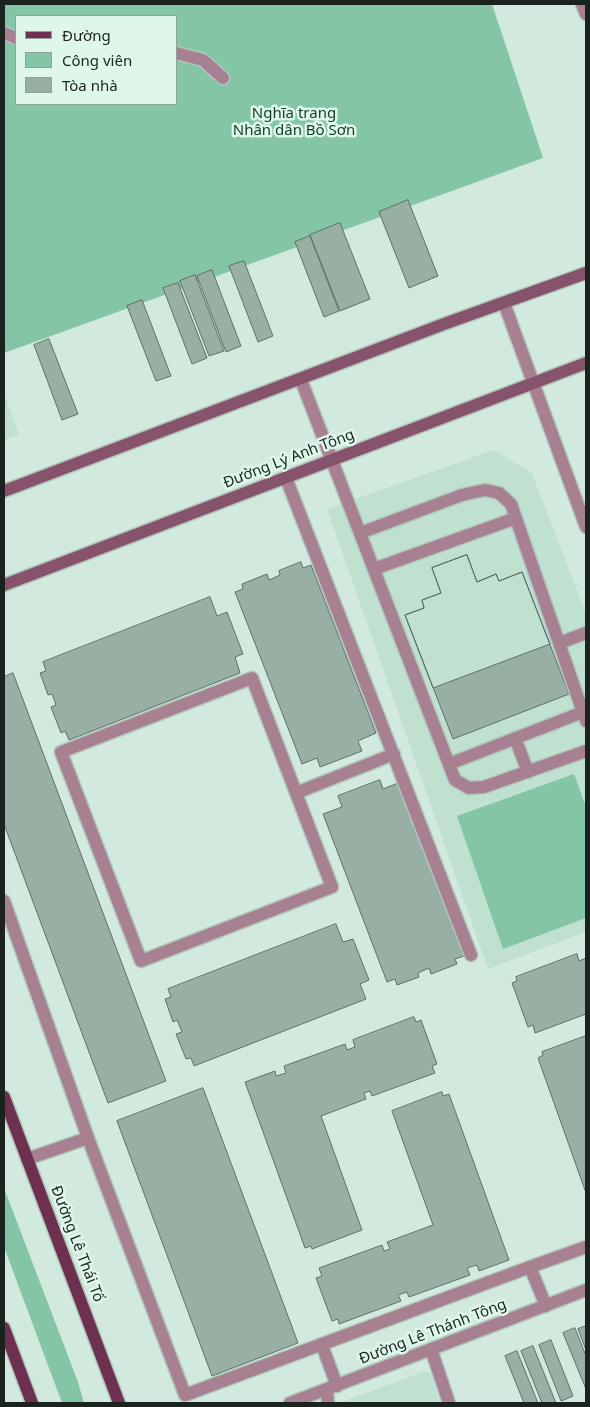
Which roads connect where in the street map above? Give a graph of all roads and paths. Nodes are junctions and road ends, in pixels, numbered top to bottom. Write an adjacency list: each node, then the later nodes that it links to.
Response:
1 (582, 4): 2 (street)
2 (586, 14)
3 (178, 54): 4 (street)
4 (222, 78)
5 (586, 273): 6 (main road)
6 (504, 303): 8 (main road); 9 (street)
7 (586, 363): 9 (main road, Đường Lý Anh Tông)
8 (301, 380): 10 (street); 12 (main road)
9 (533, 383): 10 (main road, Đường Lý Anh Tông); 14 (street)
10 (333, 460): 11 (main road, Đường Lý Anh Tông); 15 (street)
11 (286, 478): 17 (main road, Đường Lý Anh Tông); 23 (street)
12 (4, 491)
13 (516, 518): 15 (street); 16 (street); 19 (street)
14 (586, 527)
15 (360, 533): 16 (street)
16 (374, 569): 24 (street)
17 (4, 585)
18 (586, 633): 19 (street)
19 (559, 643): 20 (street)
20 (585, 716): 21 (street)
21 (515, 738): 24 (street); 25 (street)
22 (586, 751): 25 (street)
23 (394, 754): 26 (street); 28 (street)
24 (448, 764): 25 (street)
25 (528, 772)
26 (296, 793): 26 (street)
27 (4, 901): 30 (street)
28 (471, 955)
29 (4, 1097): 31 (main road, Đường Lê Thái Tổ)
30 (88, 1138): 31 (street); 37 (street)
31 (27, 1159): 42 (main road, Đường Lê Thái Tổ)
32 (586, 1247): 33 (street)
33 (530, 1267): 35 (street); 37 (street)
34 (586, 1290): 35 (street, Đường Lê Thánh Tông)
35 (546, 1306): 38 (street, Đường Lê Thánh Tông)
36 (4, 1328): 41 (main road)
37 (322, 1345): 39 (street)
38 (431, 1349): 39 (street, Đường Lê Thánh Tông); 45 (street)
39 (332, 1388): 40 (street, Đường Lê Thánh Tông); 44 (street)
40 (315, 1399): 43 (street, Đường Lê Thánh Tông)
41 (32, 1403)
42 (119, 1403)
43 (290, 1403)
44 (328, 1403)
45 (449, 1403)

